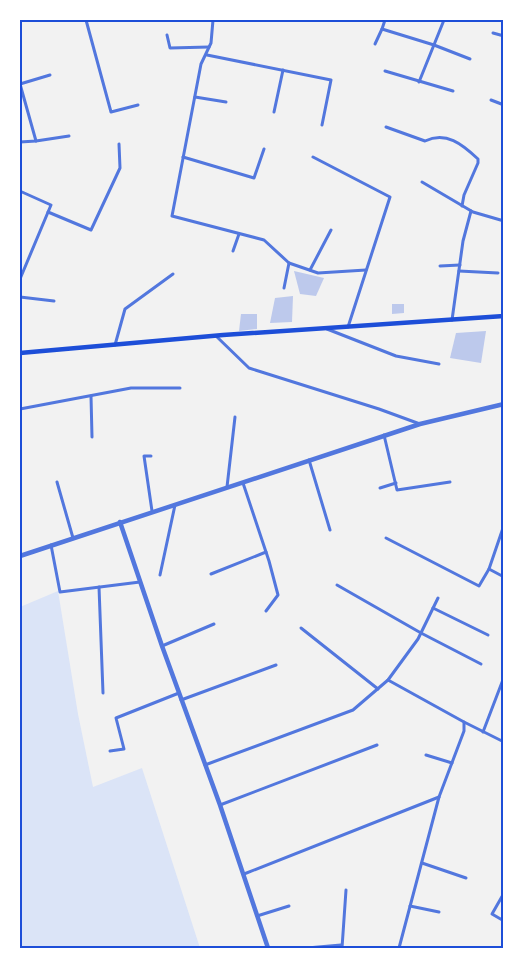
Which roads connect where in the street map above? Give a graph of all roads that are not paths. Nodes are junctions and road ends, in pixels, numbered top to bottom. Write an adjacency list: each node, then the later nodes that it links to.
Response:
1 (86, 20): 23 (street)
2 (213, 20): 11 (street)
3 (385, 20): 5 (street)
4 (444, 20): 10 (street)
5 (381, 29): 9 (street); 10 (street)
6 (493, 33): 8 (street)
7 (167, 35): 11 (street)
8 (504, 36)
9 (375, 45)
10 (434, 45): 13 (street); 17 (street)
11 (209, 47): 12 (street)
12 (206, 54): 14 (street); 20 (street)
13 (470, 59)
14 (283, 70): 25 (street); 26 (street)
15 (385, 71): 17 (street)
16 (50, 75): 18 (street)
17 (419, 82): 19 (street)
18 (20, 84): 29 (street)
19 (453, 91)
20 (195, 97): 22 (street); 33 (street)
21 (491, 100): 24 (street)
22 (226, 102)
23 (138, 105)
24 (504, 105)
25 (273, 112)
26 (322, 124)
27 (386, 127): 37 (street)
28 (69, 136): 29 (street)
29 (36, 141): 30 (street)
30 (20, 142)
31 (119, 144): 39 (street)
32 (264, 149): 33 (street)
33 (183, 157): 42 (street)
34 (313, 157): 48 (street)
35 (422, 182): 37 (street)
36 (22, 192): 39 (street)
37 (462, 206): 38 (street)
38 (471, 211): 40 (street); 45 (street)
39 (48, 212): 52 (street)
40 (504, 221)
41 (331, 230): 47 (street)
42 (239, 234): 43 (street); 44 (street)
43 (233, 251)
44 (290, 263): 47 (street); 53 (street)
45 (460, 265): 46 (street); 49 (street)
46 (440, 266)
47 (310, 270): 48 (street)
48 (366, 270): 58 (street)
49 (459, 271): 50 (street); 57 (street)
50 (498, 273)
51 (173, 274): 61 (street)
52 (20, 279)
53 (284, 288)
54 (20, 297): 55 (street)
55 (54, 301)
56 (504, 316): 57 (main road)
57 (452, 320): 58 (main road)
58 (348, 327): 59 (main road)
59 (325, 328): 60 (main road); 63 (street)
60 (216, 336): 61 (main road); 69 (street)
61 (115, 345): 62 (main road)
62 (20, 353)
63 (439, 364)
64 (180, 388): 65 (street)
65 (91, 396): 67 (street); 71 (street)
66 (504, 404): 69 (street)
67 (20, 409)
68 (235, 417): 78 (street)
69 (420, 424): 70 (street)
70 (384, 435): 73 (street); 77 (street)
71 (92, 437)
72 (152, 456): 81 (street)
73 (309, 460): 74 (street); 84 (street)
74 (243, 481): 78 (street); 88 (street)
75 (450, 482): 77 (street)
76 (57, 483): 85 (street)
77 (396, 483): 79 (street)
78 (227, 487): 80 (street)
79 (380, 488)
80 (175, 503): 81 (street); 92 (street)
81 (152, 511): 82 (street)
82 (120, 522): 85 (street); 94 (street)
83 (504, 525): 90 (street)
84 (330, 530)
85 (73, 538): 87 (street)
86 (386, 538): 90 (street)
87 (51, 545): 89 (street); 96 (street)
88 (266, 552): 91 (street); 99 (street)
89 (20, 556)
90 (489, 569): 93 (street)
91 (211, 574)
92 (160, 575)
93 (504, 577)
94 (140, 582): 96 (street); 104 (street)
95 (337, 585): 102 (street)
96 (99, 587): 110 (street)
97 (438, 598): 98 (street)
98 (433, 608): 102 (street); 103 (street)
99 (266, 611)
100 (214, 624): 104 (street)
101 (301, 628): 109 (street)
102 (421, 633): 105 (street); 108 (street)
103 (488, 636)
104 (162, 646): 111 (street)
105 (481, 664)
106 (276, 665): 112 (street)
107 (504, 677): 114 (street)
108 (388, 680): 109 (street); 113 (street)
109 (378, 689): 120 (street)
110 (103, 693)
111 (179, 693): 112 (street); 117 (street)
112 (181, 699): 120 (street)
113 (464, 722): 114 (street); 119 (street)
114 (483, 732): 115 (street)
115 (504, 742)
116 (377, 746): 122 (street)
117 (110, 751)
118 (426, 755): 119 (street)
119 (452, 763): 121 (street)
120 (205, 765): 122 (street)
121 (439, 797): 123 (street); 124 (street)
122 (220, 805): 124 (street)
123 (422, 863): 125 (street); 129 (street)
124 (242, 875): 131 (street)
125 (466, 878)
126 (346, 890): 133 (street)
127 (504, 893): 132 (street)
128 (289, 906): 131 (street)
129 (410, 906): 130 (street); 136 (street)
130 (439, 912)
131 (257, 916): 134 (street)
132 (504, 921)
133 (342, 947): 135 (street)
134 (268, 948)
135 (307, 948)
136 (399, 948)

